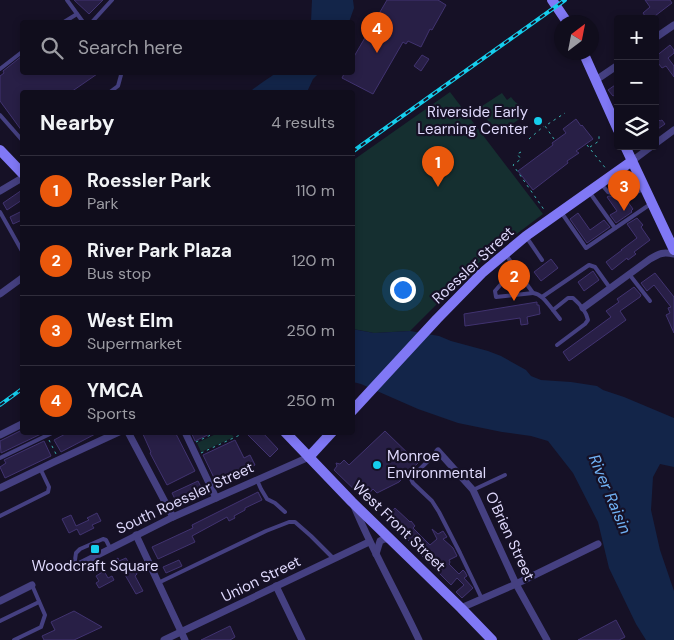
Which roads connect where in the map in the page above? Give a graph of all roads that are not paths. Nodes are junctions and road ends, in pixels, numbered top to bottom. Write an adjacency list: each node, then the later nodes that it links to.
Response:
1 (67, 0): 4 (lane)
2 (112, 0): 8 (lane)
3 (552, 0): 5 (street)
4 (77, 14): 6 (lane); 7 (lane)
5 (563, 15)
6 (67, 20)
7 (82, 20)
8 (94, 20)
9 (674, 25): 10 (street)
10 (659, 35)
11 (20, 54): 14 (lane)
12 (586, 60): 16 (street)
13 (614, 68): 16 (street)
14 (0, 69)
15 (121, 75): 17 (lane)
16 (596, 80): 19 (street)
17 (113, 90)
18 (0, 115): 21 (lane)
19 (614, 121)
20 (673, 132): 22 (street)
21 (20, 138)
22 (659, 141)
23 (0, 150): 27 (street)
24 (627, 150): 26 (street)
25 (647, 150): 26 (street)
26 (632, 161): 29 (street, Roessler Street); 30 (street)
27 (20, 171)
28 (20, 179): 31 (street)
29 (601, 183): 30 (lane); 32 (street, Roessler Street)
30 (645, 188): 33 (street)
31 (0, 191)
32 (589, 192): 35 (street, Roessler Street); 36 (lane)
33 (652, 203): 36 (lane); 39 (street)
34 (0, 212): 38 (lane)
35 (561, 212): 36 (lane); 37 (street, Roessler Street)
36 (615, 228)
37 (526, 236): 40 (street, Roessler Street); 41 (lane)
38 (20, 248)
39 (674, 252): 43 (street)
40 (505, 254): 42 (lane); 54 (street, Roessler Street)
41 (542, 260)
42 (515, 268): 46 (lane); 46 (lane)
43 (629, 274): 45 (street); 49 (lane)
44 (20, 279): 47 (street)
45 (610, 288): 48 (lane); 50 (street)
46 (533, 293): 48 (lane)
47 (0, 294)
48 (542, 298): 51 (lane)
49 (650, 301)
50 (583, 308): 51 (lane); 53 (lane)
51 (553, 310): 52 (lane)
52 (560, 319)
53 (557, 345)
54 (355, 408)
55 (20, 425): 56 (street)
56 (0, 435)
57 (49, 435): 65 (lane)
58 (113, 435): 66 (street)
59 (130, 435): 75 (street)
60 (186, 435): 71 (street)
61 (288, 435): 64 (street, West Front Street)
62 (329, 435): 64 (street)
63 (438, 451): 70 (street, O'Brien Street); 88 (lane)
64 (309, 457): 68 (street, South Roessler Street); 72 (street, West Front Street)
65 (0, 458)
66 (40, 468): 69 (street); 74 (lane)
67 (505, 476): 70 (lane)
68 (257, 480): 71 (street, South Roessler Street); 73 (lane)
69 (0, 488)
70 (473, 490): 85 (street, O'Brien Street)
71 (216, 498): 75 (street, South Roessler Street)
72 (352, 502): 77 (street, West Front Street); 78 (street)
73 (285, 512)
74 (0, 516)
75 (173, 517): 76 (street, South Roessler Street)
76 (136, 535): 80 (street, South Roessler Street); 84 (street)
77 (390, 539): 81 (street); 91 (street, West Front Street)
78 (369, 542): 81 (street); 82 (street, Union Street)
79 (598, 544): 85 (street)
80 (110, 548): 83 (street, South Roessler Street); 83 (lane)
81 (376, 554): 98 (street)
82 (334, 559): 84 (lane); 87 (street, Union Street)
83 (74, 567)
84 (158, 583): 93 (street)
85 (516, 584): 88 (street); 100 (street, O'Brien Street)
86 (32, 585): 89 (street); 90 (lane)
87 (276, 586): 93 (street, Union Street); 97 (street)
88 (482, 599): 91 (street)
89 (0, 601)
90 (40, 602): 92 (lane); 94 (lane)
91 (461, 608): 99 (street, West Front Street)
92 (0, 621)
93 (182, 632): 95 (street, Union Street); 96 (street)
94 (14, 640)
95 (164, 640)
96 (186, 640)
97 (302, 640)
98 (419, 640)
99 (492, 640)
100 (547, 640)

